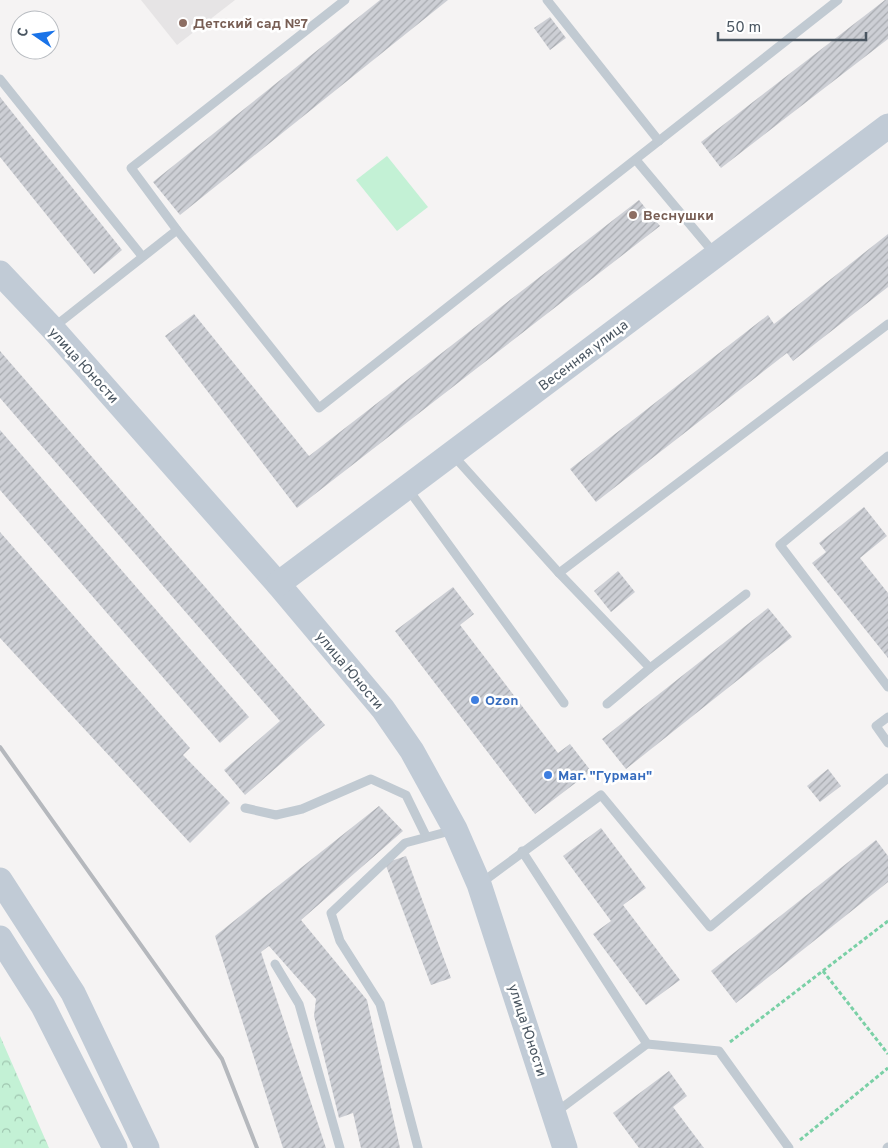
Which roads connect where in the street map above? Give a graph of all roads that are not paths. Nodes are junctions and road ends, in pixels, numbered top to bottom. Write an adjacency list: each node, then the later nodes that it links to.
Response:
1 (344, 0): 8 (lane)
2 (547, 0): 6 (lane)
3 (838, 0): 6 (lane)
4 (0, 79): 9 (lane)
5 (888, 126): 10 (street, Весенняя улица)
6 (659, 141): 7 (lane)
7 (636, 160): 8 (lane); 10 (lane)
8 (177, 230): 9 (lane)
9 (142, 256): 13 (lane)
10 (716, 256): 14 (street, Весенняя улица)
11 (0, 273): 13 (street, улица Юности)
12 (888, 324): 17 (lane)
13 (52, 328): 18 (street, улица Юности)
14 (452, 454): 16 (street, Весенняя улица); 17 (lane)
15 (888, 456): 21 (lane)
16 (407, 488): 18 (street, Весенняя улица); 22 (lane)
17 (559, 573): 20 (lane)
18 (278, 584): 28 (street, улица Юности)
19 (746, 594): 20 (lane)
20 (650, 668): 23 (lane)
21 (888, 687)
22 (564, 703)
23 (608, 704)
24 (888, 717): 25 (lane)
25 (888, 743)
26 (888, 778): 30 (lane)
27 (245, 808): 29 (lane)
28 (455, 829): 29 (lane); 32 (street, улица Юности)
29 (426, 836): 40 (lane)
30 (522, 851): 32 (lane); 35 (lane)
31 (0, 880): 38 (street)
32 (479, 884): 36 (street, улица Юности)
33 (0, 938): 37 (street)
34 (276, 964): 39 (lane)
35 (647, 1044): 36 (lane); 42 (lane)
36 (555, 1113): 41 (street, улица Юности)
37 (116, 1148)
38 (147, 1148)
39 (340, 1148)
40 (418, 1148)
41 (566, 1148)
42 (789, 1148)

